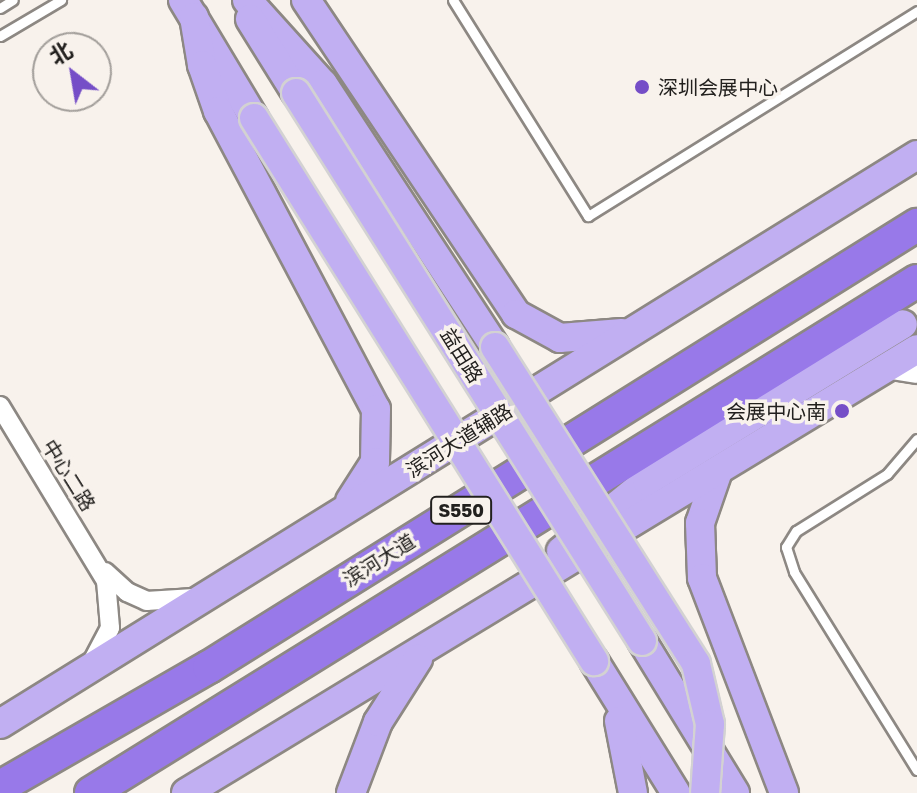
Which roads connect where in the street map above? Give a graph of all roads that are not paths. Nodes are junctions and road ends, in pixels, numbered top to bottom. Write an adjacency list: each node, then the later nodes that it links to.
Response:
1 (13, 0): 8 (lane)
2 (61, 0): 10 (lane)
3 (238, 0): 42 (main road, 益田路, bridge)
4 (247, 0): 41 (main road, bridge)
5 (306, 0): 15 (main road)
6 (453, 0): 9 (lane)
7 (185, 5): 22 (main road); 27 (main road, bridge)
8 (0, 8)
9 (917, 11)
10 (0, 36)
11 (917, 155): 15 (main road, 滨河大道辅路)
12 (917, 225): 28 (highway, 滨河大道 / S550)
13 (917, 281): 30 (highway, S550)
14 (903, 324): 25 (main road)
15 (638, 329): 22 (main road, 滨河大道辅路)
16 (917, 349): 17 (main road)
17 (884, 370): 18 (street); 21 (main road)
18 (917, 374)
19 (0, 406): 23 (street, 中心二路)
20 (917, 439): 33 (lane)
21 (717, 474): 25 (main road); 43 (main road)
22 (338, 514): 24 (main road, 滨河大道辅路)
23 (100, 567): 24 (street, 中心二路); 29 (street, 中心二路)
24 (206, 594): 29 (main road, 滨河大道辅路)
25 (479, 616): 26 (main road)
26 (425, 649): 37 (main road); 38 (main road)
27 (594, 661): 39 (main road); 40 (main road)
28 (209, 667): 32 (highway); 34 (highway, 滨河大道 / S550)
29 (82, 674): 31 (main road, 滨河大道辅路)
30 (238, 703): 35 (highway, S550); 36 (highway)
31 (0, 724)
32 (0, 761)
33 (917, 770)
34 (0, 787)
35 (91, 793)
36 (133, 793)
37 (186, 793)
38 (351, 793)
39 (633, 793)
40 (676, 793)
41 (705, 793)
42 (735, 793)
43 (784, 793)

